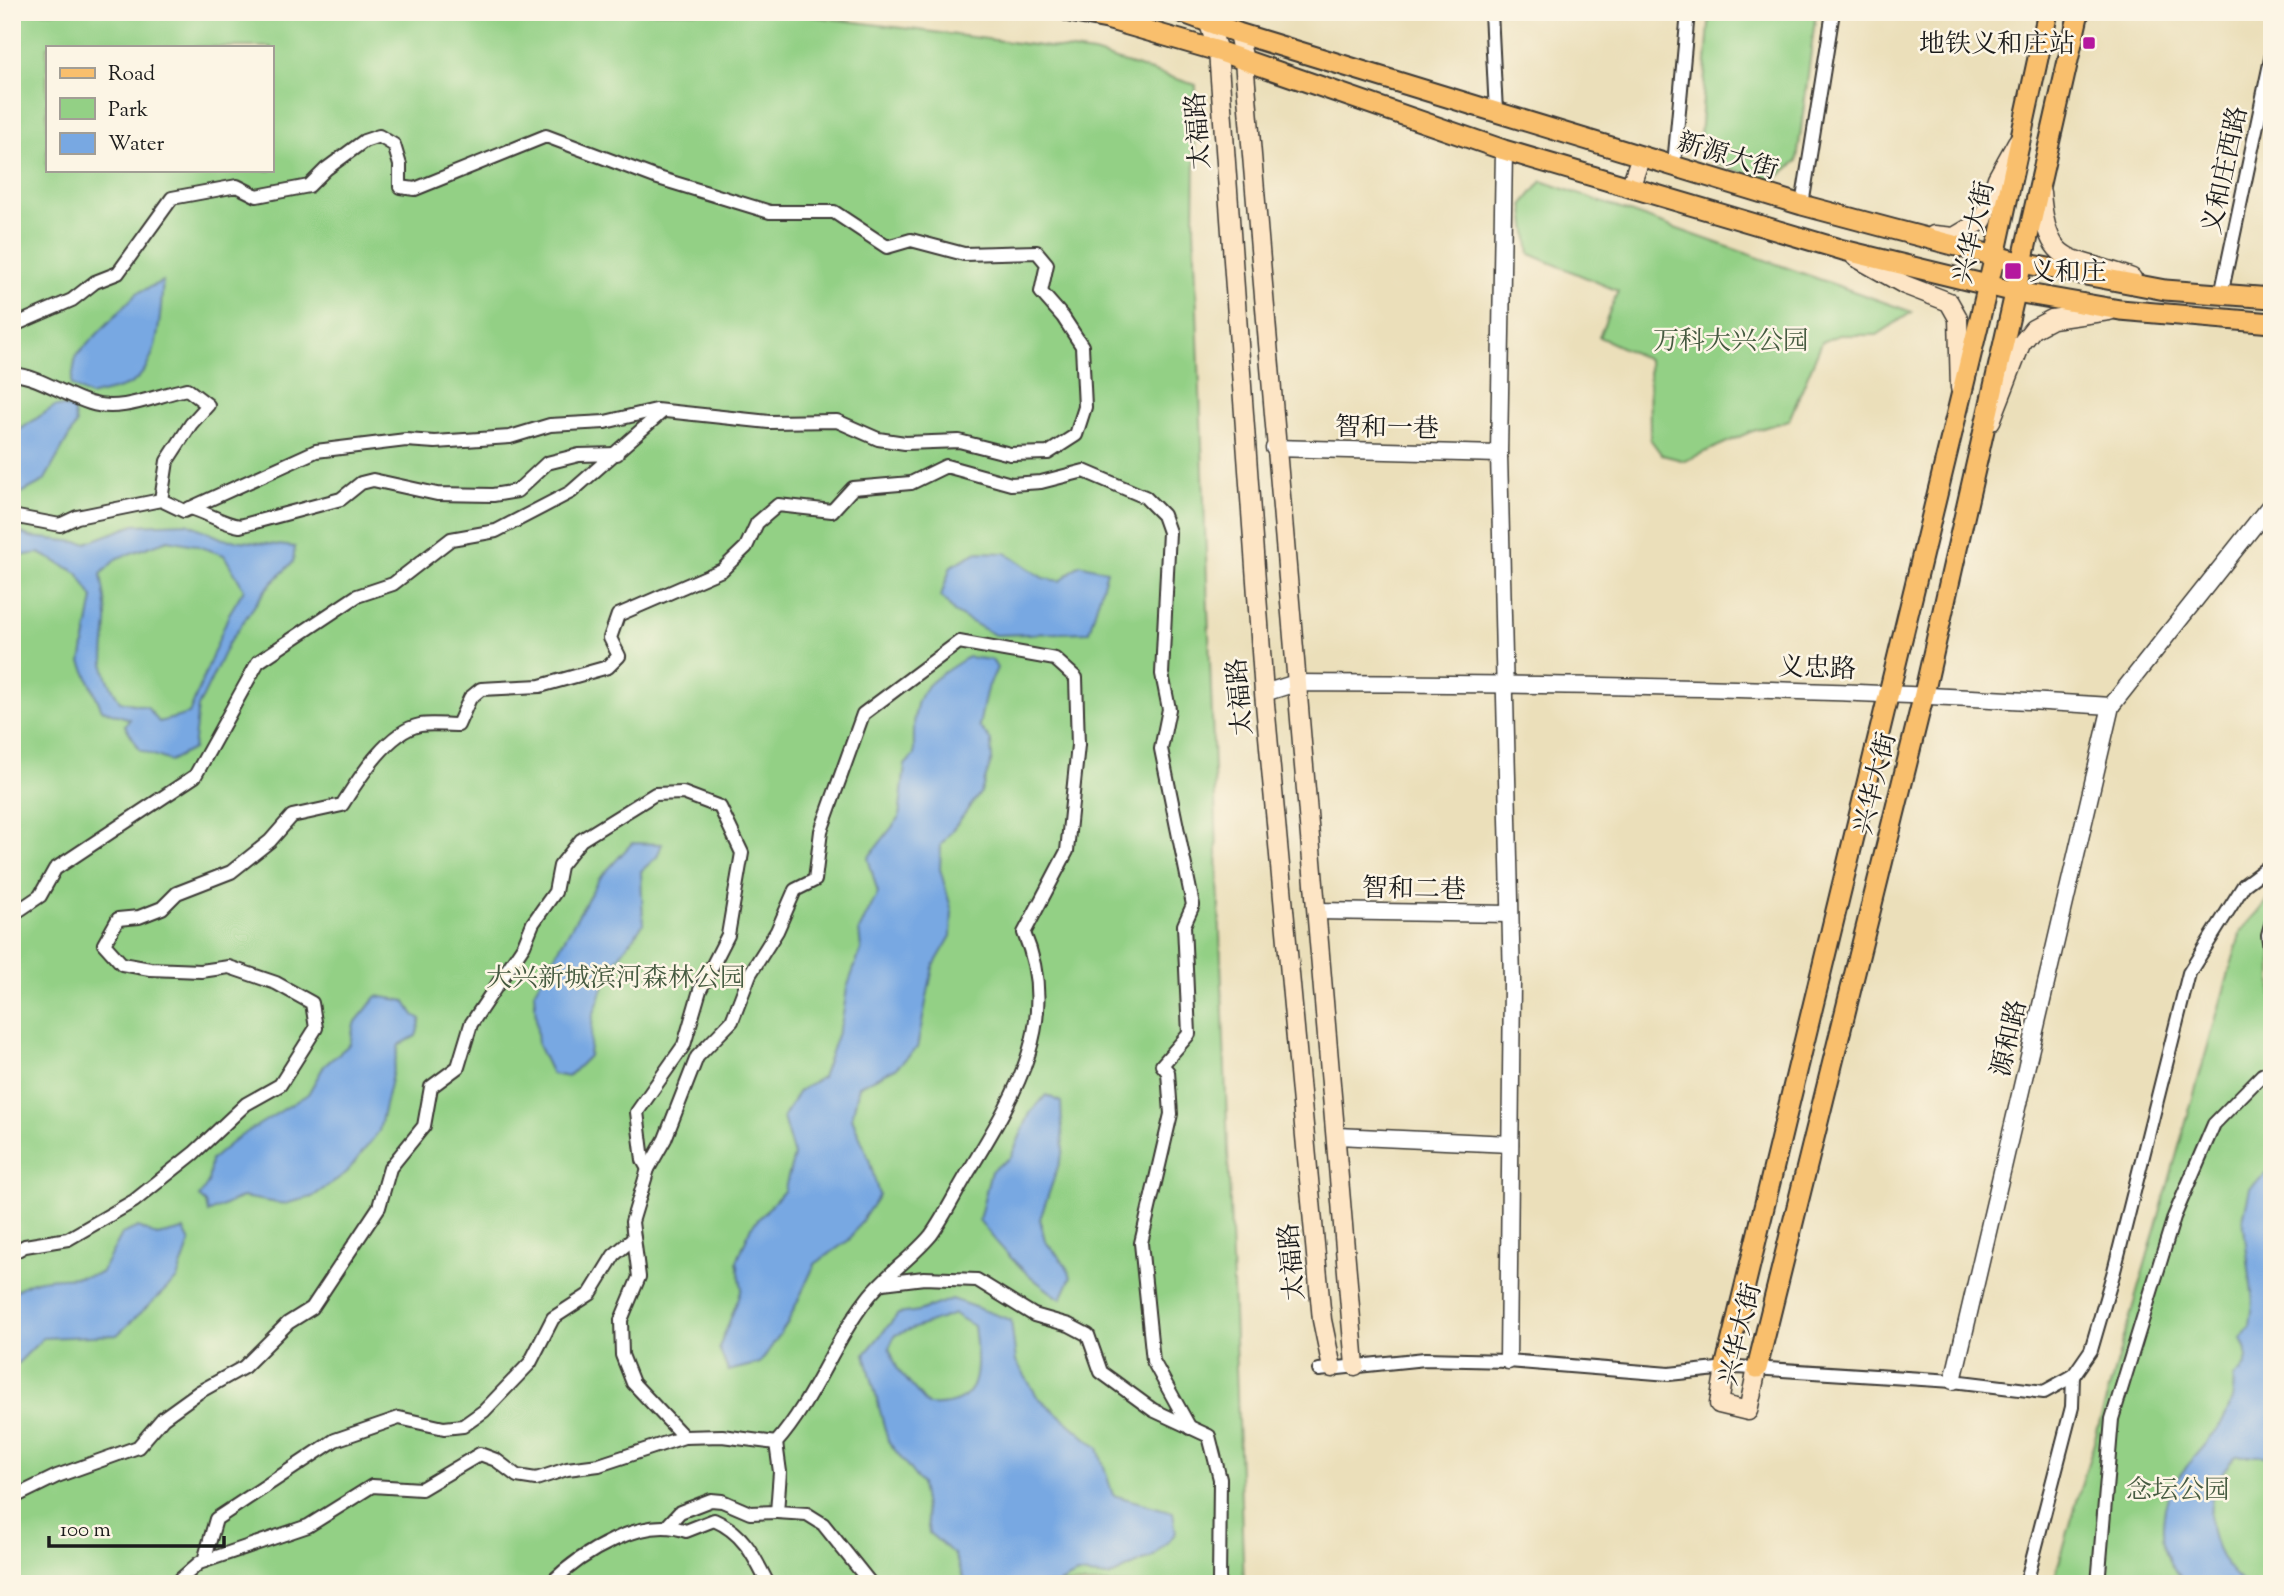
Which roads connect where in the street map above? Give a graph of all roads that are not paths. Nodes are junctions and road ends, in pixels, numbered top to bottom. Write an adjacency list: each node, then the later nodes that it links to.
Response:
1 (1070, 12): 10 (main road)
2 (1181, 12): 8 (main road, 新源大街)
3 (1491, 12): 13 (street)
4 (1688, 12): 17 (street)
5 (1833, 12): 20 (street)
6 (2048, 12): 14 (main road, 兴华大街)
7 (2079, 12): 18 (main road, 兴华大街)
8 (1208, 21): 9 (main road, 新源大街); 10 (main road, 太福路)
9 (1238, 33): 12 (main road, 太福路); 13 (main road, 新源大街)
10 (1217, 51): 12 (main road); 46 (main road, 太福路)
11 (2272, 54): 28 (street, 义和庄西路)
12 (1244, 61): 15 (main road); 37 (main road, 太福路)
13 (1496, 112): 16 (main road, 新源大街)
14 (2023, 132): 21 (main road); 23 (main road, 兴华大街)
15 (1504, 150): 19 (main road); 39 (street)
16 (1642, 156): 17 (main road, 新源大街); 19 (main road)
17 (1674, 165): 20 (main road, 新源大街)
18 (2040, 180): 24 (main road, 兴华大街); 26 (main road)
19 (1630, 188): 22 (main road)
20 (1802, 205): 21 (main road, 新源大街)
21 (1892, 229): 23 (main road, 新源大街)
22 (1843, 250): 25 (main road); 34 (main road)
23 (1995, 256): 24 (main road, 新源大街); 25 (main road, 兴华大街)
24 (2022, 263): 26 (main road, 新源大街); 27 (main road, 兴华大街)
25 (1987, 286): 27 (main road); 34 (main road, 兴华大街)
26 (2165, 290): 28 (main road, 新源大街)
27 (2016, 292): 30 (main road); 36 (main road, 兴华大街)
28 (2221, 295): 29 (main road, 新源大街)
29 (2272, 298)
30 (2120, 310): 31 (main road); 36 (main road)
31 (2272, 323)
32 (12, 326): 35 (street)
33 (12, 374): 40 (street)
34 (1961, 394): 47 (main road, 兴华大街)
35 (663, 411): 38 (street); 42 (street)
36 (1982, 440): 48 (main road, 兴华大街)
37 (1275, 448): 39 (street, 智和一巷); 44 (main road, 太福路)
38 (617, 454): 42 (street); 53 (street)
39 (1499, 454): 45 (street)
40 (161, 500): 42 (street); 43 (street)
41 (2272, 503): 49 (street)
42 (190, 508)
43 (12, 516)
44 (1296, 683): 45 (street, 义忠路); 46 (street, 义忠路); 51 (main road, 太福路)
45 (1504, 684): 47 (street, 义忠路); 52 (street)
46 (1264, 693): 67 (main road, 太福路)
47 (1888, 694): 48 (street, 义忠路); 65 (main road, 兴华大街)
48 (1924, 694): 49 (street, 义忠路); 66 (main road, 兴华大街)
49 (2111, 706): 69 (street, 源和路)
50 (2272, 864): 68 (street)
51 (1317, 911): 52 (street, 智和二巷); 57 (main road, 太福路)
52 (1510, 914): 58 (street)
53 (12, 915)
54 (2272, 921): 55 (street)
55 (2272, 964)
56 (2272, 1070): 83 (street)
57 (1337, 1136): 58 (street); 64 (main road, 太福路)
58 (1510, 1144): 63 (street)
59 (648, 1169): 60 (street); 62 (street); 73 (street)
60 (634, 1238): 71 (street); 76 (street)
61 (12, 1253): 70 (street)
62 (883, 1283): 70 (street); 72 (street)
63 (1508, 1361): 64 (street); 65 (street)
64 (1355, 1366): 67 (street)
65 (1725, 1368): 66 (street); 66 (main road, 兴华大街)
66 (1757, 1368): 69 (street)
67 (1326, 1369)
68 (2073, 1376): 69 (street); 82 (street)
69 (1954, 1381)
70 (1190, 1428): 81 (street)
71 (684, 1437): 72 (street); 76 (street)
72 (776, 1443): 74 (street)
73 (12, 1498)
74 (777, 1512): 75 (street); 80 (street)
75 (669, 1524): 78 (street); 79 (street)
76 (204, 1561): 77 (street)
77 (175, 1584)
78 (550, 1584)
79 (768, 1584)
80 (870, 1584)
81 (1219, 1584)
82 (2026, 1584)
83 (2098, 1584)

